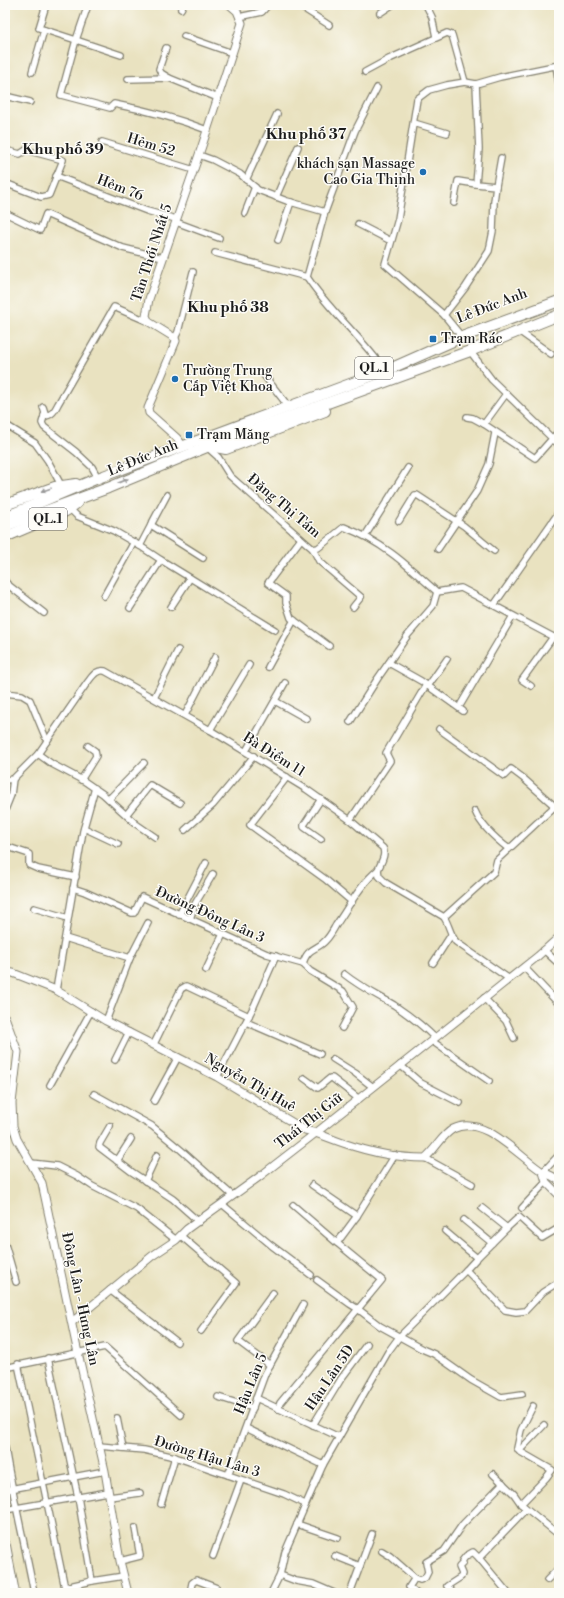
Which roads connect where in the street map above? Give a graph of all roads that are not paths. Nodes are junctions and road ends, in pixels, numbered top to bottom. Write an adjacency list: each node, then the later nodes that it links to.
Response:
1 (46, 5): 11 (street)
2 (88, 5): 14 (street)
3 (230, 5): 9 (street)
4 (268, 5): 9 (street)
5 (298, 5): 10 (street)
6 (392, 5): 8 (street)
7 (426, 5): 13 (street)
8 (380, 12)
9 (239, 17): 16 (street, Tân Thới Nhất 5)
10 (329, 25)
11 (44, 30): 14 (street); 19 (street)
12 (184, 36): 16 (street)
13 (436, 37): 20 (street); 23 (street)
14 (76, 40): 17 (street); 32 (street)
15 (166, 48): 21 (street)
16 (232, 53): 28 (street, Tân Thới Nhất 5)
17 (121, 55)
18 (558, 66): 24 (street); 25 (street)
19 (32, 72)
20 (365, 72)
21 (169, 78): 22 (street); 28 (street)
22 (128, 79)
23 (465, 82): 24 (street); 31 (street)
24 (476, 84): 43 (street)
25 (559, 84)
26 (377, 88): 49 (street)
27 (5, 96): 29 (street)
28 (218, 98): 32 (street, Tân Thới Nhất 5)
29 (30, 102)
30 (277, 114): 41 (street)
31 (414, 124): 33 (street); 56 (street)
32 (207, 130): 37 (street, Tân Thới Nhất 5)
33 (447, 133)
34 (102, 142): 39 (street, Hẻm 52)
35 (298, 147): 46 (street)
36 (5, 150): 40 (street)
37 (199, 155): 39 (street, Tân Thới Nhất 5); 41 (street)
38 (501, 158): 44 (street)
39 (194, 170): 52 (street, Tân Thới Nhất 5)
40 (56, 176): 42 (street); 52 (street, Hẻm 76)
41 (246, 180): 45 (street)
42 (5, 183)
43 (476, 184): 44 (street); 48 (street)
44 (496, 186): 64 (street)
45 (254, 187): 46 (street); 51 (street)
46 (276, 197): 47 (street)
47 (291, 202): 49 (street); 55 (street)
48 (454, 203)
49 (325, 212): 60 (street)
50 (5, 213): 58 (street)
51 (245, 213)
52 (176, 221): 54 (street, Hẻm 76); 58 (street, Tân Thới Nhất 5)
53 (358, 224): 56 (street)
54 (219, 238)
55 (278, 240)
56 (391, 241): 64 (street)
57 (215, 253): 60 (street)
58 (163, 258): 66 (street, Tân Thới Nhất 5)
59 (193, 272): 69 (street)
60 (307, 277): 72 (street)
61 (559, 295): 68 (highway, Lê Đức Anh / QL.1)
62 (559, 301): 68 (highway, Lê Đức Anh / QL.1)
63 (559, 315): 70 (highway, Lê Đức Anh / QL.1)
64 (444, 316): 68 (street)
65 (559, 319): 67 (highway, Lê Đức Anh / QL.1)
66 (149, 322): 69 (street, Tân Thới Nhất 5); 77 (street)
67 (523, 334): 70 (highway, Lê Đức Anh / QL.1); 71 (street)
68 (460, 335): 72 (highway, Lê Đức Anh / QL.1)
69 (175, 338): 84 (street)
70 (471, 352): 74 (street); 86 (highway, Lê Đức Anh / QL.1)
71 (550, 354)
72 (383, 368): 75 (highway, Lê Đức Anh / QL.1); 84 (highway, Lê Đức Anh / QL.1)
73 (263, 374): 75 (street)
74 (506, 394): 79 (street); 83 (street)
75 (285, 402): 84 (highway, Lê Đức Anh / QL.1)
76 (43, 407): 77 (street)
77 (44, 416): 88 (street)
78 (467, 417): 79 (street)
79 (484, 424): 82 (street)
80 (6, 425): 90 (street)
81 (559, 430): 83 (street)
82 (495, 433): 83 (street); 98 (street)
83 (552, 439): 85 (street)
84 (187, 445): 88 (highway, Lê Đức Anh / QL.1)
85 (559, 445)
86 (209, 446): 92 (highway, Lê Đức Anh / QL.1, one-way to 86); 104 (street, Đặng Thị Tám)
87 (408, 468): 102 (street)
88 (98, 478): 89 (highway, Lê Đức Anh / QL.1)
89 (84, 484): 90 (highway, Lê Đức Anh / QL.1); 94 (highway, Lê Đức Anh / QL.1)
90 (61, 485): 93 (highway, Lê Đức Anh / QL.1, one-way to 93)
91 (168, 495): 100 (street)
92 (87, 496): 94 (highway, Lê Đức Anh / QL.1); 95 (highway, Lê Đức Anh / QL.1)
93 (5, 505)
94 (44, 506): 97 (highway, QL.1); 101 (highway, QL.1)
95 (70, 509): 103 (highway, Lê Đức Anh / QL.1); 105 (street)
96 (559, 512): 116 (street)
97 (5, 517)
98 (457, 520): 99 (street); 108 (street); 109 (street)
99 (399, 521)
100 (151, 525): 106 (street); 110 (street)
101 (5, 526)
102 (365, 536): 107 (street, Đặng Thị Tám); 114 (street, Đặng Thị Tám)
103 (5, 537)
104 (302, 539): 107 (street, Đặng Thị Tám); 122 (street)
105 (134, 542): 106 (street); 115 (street)
106 (140, 546): 111 (street)
107 (313, 549): 118 (street)
108 (438, 549)
109 (494, 551)
110 (203, 558)
111 (161, 560): 112 (street); 119 (street)
112 (190, 578): 117 (street); 123 (street)
113 (5, 581): 120 (street)
114 (437, 592): 116 (street); 130 (street)
115 (104, 596)
116 (494, 605): 121 (street)
117 (171, 606)
118 (352, 607)
119 (130, 608)
120 (44, 613)
121 (513, 616): 124 (street); 139 (street)
122 (294, 620): 126 (street); 132 (street)
123 (275, 630)
124 (553, 637): 125 (street); 135 (street)
125 (559, 640)
126 (330, 646)
127 (178, 650): 137 (street)
128 (215, 657): 141 (street)
129 (447, 659): 134 (street)
130 (389, 663): 134 (street); 143 (street)
131 (249, 665): 145 (street)
132 (268, 667)
133 (285, 683): 138 (street)
134 (427, 686): 140 (street); 164 (street)
135 (531, 686)
136 (5, 693): 146 (street)
137 (154, 698): 141 (street, Bà Điểm 11); 146 (street, Bà Điểm 11)
138 (275, 701): 142 (street); 148 (street)
139 (461, 704)
140 (463, 711)
141 (185, 715): 145 (street, Bà Điểm 11)
142 (307, 719)
143 (350, 722)
144 (439, 728): 160 (street)
145 (210, 730): 148 (street, Bà Điểm 11)
146 (47, 741): 149 (street, Bà Điểm 11)
147 (88, 746): 155 (street)
148 (246, 751): 150 (street, Bà Điểm 11)
149 (38, 754): 153 (street, Bà Điểm 11); 155 (street)
150 (254, 756): 152 (street, Bà Điểm 11); 166 (street)
151 (144, 763): 157 (street)
152 (287, 777): 158 (street, Bà Điểm 11); 177 (street)
153 (13, 779): 154 (street); 163 (street)
154 (5, 780)
155 (81, 780): 156 (street)
156 (95, 788): 157 (street); 165 (street)
157 (109, 799): 162 (street)
158 (321, 799): 164 (street, Bà Điểm 11); 168 (street)
159 (180, 803): 162 (street)
160 (557, 808): 171 (street)
161 (475, 811): 171 (street)
162 (126, 815): 167 (street)
163 (5, 816)
164 (350, 820): 173 (street, Bà Điểm 11)
165 (84, 828): 169 (street); 175 (street)
166 (185, 830)
167 (155, 837)
168 (320, 839)
169 (118, 844)
170 (5, 846): 175 (street)
171 (509, 849): 180 (street)
172 (206, 863): 179 (street)
173 (378, 870): 177 (street); 180 (street)
174 (213, 874): 182 (street)
175 (76, 877): 176 (street)
176 (73, 888): 179 (street, Đường Đông Lân 3); 181 (street)
177 (352, 902): 192 (street)
178 (34, 908): 181 (street)
179 (179, 915): 182 (street, Đường Đông Lân 3)
180 (444, 917): 185 (street)
181 (68, 918): 187 (street)
182 (190, 919): 184 (street, Đường Đông Lân 3)
183 (148, 923): 190 (street)
184 (223, 934): 189 (street, Đường Đông Lân 3); 195 (street)
185 (451, 935): 191 (street); 198 (street)
186 (559, 937): 188 (street, Thái Thị Giữ)
187 (65, 938): 190 (street); 199 (street)
188 (544, 950): 193 (street); 194 (street, Thái Thị Giữ)
189 (276, 956): 192 (street, Đường Đông Lân 3); 203 (street)
190 (130, 958): 205 (street)
191 (433, 963)
192 (303, 964): 207 (street)
193 (559, 964)
194 (524, 967): 198 (street, Thái Thị Giữ); 201 (street)
195 (206, 970)
196 (5, 972): 199 (street, Nguyễn Thị Huê)
197 (344, 974): 210 (street)
198 (508, 978): 200 (street, Thái Thị Giữ)
199 (56, 990): 202 (street, Nguyễn Thị Huê)
200 (484, 998): 209 (street); 210 (street, Thái Thị Giữ)
201 (559, 1004)
202 (91, 1011): 205 (street, Nguyễn Thị Huê); 222 (street)
203 (249, 1016): 206 (street); 211 (street)
204 (5, 1017): 217 (street, Đông Lân - Hưng Lân)
205 (106, 1021): 208 (street, Nguyễn Thị Huê)
206 (246, 1022): 212 (street); 219 (street)
207 (342, 1028)
208 (129, 1032): 211 (street, Nguyễn Thị Huê); 215 (street)
209 (514, 1038)
210 (433, 1039): 216 (street, Thái Thị Giữ); 221 (street)
211 (154, 1044): 213 (street, Nguyễn Thị Huê)
212 (320, 1054)
213 (178, 1057): 219 (street, Nguyễn Thị Huê); 226 (street)
214 (333, 1059): 223 (street)
215 (115, 1060)
216 (400, 1065): 223 (street, Thái Thị Giữ); 227 (street)
217 (16, 1073): 218 (street); 228 (street, Đông Lân - Hưng Lân)
218 (5, 1075)
219 (217, 1077): 231 (street, Nguyễn Thị Huê)
220 (304, 1078): 225 (street)
221 (489, 1081)
222 (50, 1085)
223 (373, 1087): 225 (street, Thái Thị Giữ)
224 (94, 1094): 246 (street)
225 (359, 1099): 231 (street, Thái Thị Giữ)
226 (154, 1101)
227 (460, 1103)
228 (13, 1126): 230 (street); 238 (street, Đông Lân - Hưng Lân)
229 (110, 1126): 237 (street)
230 (5, 1127)
231 (317, 1132): 234 (street, Nguyễn Thị Huê); 246 (street, Thái Thị Giữ)
232 (131, 1139): 237 (street)
233 (157, 1155): 240 (street)
234 (395, 1155): 236 (street, Nguyễn Thị Huê); 251 (street)
235 (559, 1155): 239 (street)
236 (426, 1158): 239 (street); 243 (street)
237 (117, 1161): 240 (street)
238 (31, 1163): 257 (street); 271 (street, Đông Lân - Hưng Lân)
239 (543, 1172): 241 (street); 242 (street)
240 (144, 1181): 253 (street)
241 (559, 1181)
242 (546, 1182): 245 (street); 250 (street)
243 (472, 1184)
244 (312, 1185): 251 (street)
245 (559, 1194)
246 (233, 1196): 247 (street, Thái Thị Giữ)
247 (222, 1204): 253 (street, Thái Thị Giữ); 263 (street)
248 (294, 1206): 258 (street)
249 (482, 1208): 254 (street)
250 (522, 1208)
251 (357, 1216): 258 (street)
252 (464, 1220): 259 (street)
253 (199, 1222): 257 (street, Thái Thị Giữ)
254 (507, 1228): 255 (street); 259 (street)
255 (559, 1228)
256 (445, 1231): 261 (street)
257 (178, 1238): 267 (street, Thái Thị Giữ); 272 (street)
258 (337, 1243): 270 (street)
259 (492, 1243): 261 (street)
260 (5, 1244): 265 (street)
261 (477, 1258): 262 (street)
262 (466, 1270): 266 (street); 273 (street)
263 (311, 1275)
264 (317, 1280): 270 (street)
265 (16, 1282)
266 (559, 1284)
267 (110, 1290): 271 (street, Thái Thị Giữ); 274 (street)
268 (273, 1293): 279 (street)
269 (303, 1306): 279 (street, Hậu Lân 5)
270 (358, 1309): 273 (street); 286 (street)
271 (72, 1322): 276 (street, Đông Lân - Hưng Lân)
272 (201, 1331)
273 (400, 1337): 281 (street); 292 (street)
274 (177, 1342)
275 (367, 1344): 289 (street, Hậu Lân 5D)
276 (78, 1353): 277 (street); 287 (street); 293 (street, Đông Lân - Hưng Lân)
277 (48, 1358): 278 (street); 304 (street)
278 (18, 1364): 280 (street); 306 (street)
279 (270, 1365): 283 (street, Hậu Lân 5)
280 (5, 1368)
281 (522, 1394)
282 (218, 1397): 285 (street)
283 (256, 1398): 285 (street, Hậu Lân 5); 286 (street)
284 (533, 1406): 296 (street)
285 (253, 1408): 291 (street, Hậu Lân 5)
286 (278, 1408): 289 (street)
287 (181, 1415)
288 (117, 1418): 295 (street)
289 (313, 1425): 292 (street)
290 (544, 1425): 296 (street)
291 (246, 1428): 298 (street); 303 (street, Hậu Lân 5)
292 (339, 1437): 298 (street)
293 (99, 1446): 295 (street, Đường Hậu Lân 3); 301 (street, Đông Lân - Hưng Lân)
294 (5, 1448): 308 (street)
295 (123, 1448): 297 (street, Đường Hậu Lân 3)
296 (519, 1451): 299 (street)
297 (176, 1456): 303 (street, Đường Hậu Lân 3); 314 (street)
298 (323, 1464): 315 (street)
299 (552, 1470): 300 (street); 316 (street)
300 (559, 1470)
301 (105, 1471): 304 (street); 311 (street, Đông Lân - Hưng Lân)
302 (493, 1474): 307 (street)
303 (228, 1475): 305 (street, Đường Hậu Lân 3)
304 (73, 1477): 306 (street); 312 (street)
305 (242, 1480): 315 (street, Đường Hậu Lân 3); 327 (street)
306 (43, 1483): 308 (street); 313 (street)
307 (502, 1483): 316 (street); 336 (street)
308 (12, 1489): 309 (street); 317 (street)
309 (5, 1490)
310 (140, 1493): 311 (street)
311 (109, 1494): 312 (street); 330 (street, Đông Lân - Hưng Lân)
312 (78, 1497): 313 (street); 338 (street)
313 (47, 1502): 317 (street); 340 (street)
314 (161, 1504)
315 (305, 1504): 320 (street)
316 (521, 1504): 318 (street)
317 (18, 1508): 319 (street); 343 (street)
318 (526, 1509): 323 (street); 329 (street)
319 (5, 1510)
320 (297, 1524): 324 (street); 333 (street)
321 (135, 1528): 330 (street)
322 (372, 1534): 331 (street)
323 (559, 1535)
324 (338, 1538)
325 (5, 1546): 342 (highway)
326 (382, 1551): 336 (street)
327 (213, 1556)
328 (335, 1556): 331 (street)
329 (479, 1558): 350 (street); 351 (street)
330 (120, 1561): 335 (street, Đông Lân - Hưng Lân)
331 (360, 1566): 348 (street)
332 (559, 1568): 337 (street)
333 (280, 1575): 346 (street); 347 (street)
334 (5, 1576): 341 (highway)
335 (124, 1576): 338 (street); 344 (street, Đông Lân - Hưng Lân)
336 (414, 1578): 349 (street)
337 (547, 1580)
338 (92, 1581): 340 (street)
339 (217, 1588): 345 (street)
340 (65, 1590)
341 (9, 1593)
342 (14, 1593)
343 (34, 1593)
344 (128, 1593)
345 (190, 1593)
346 (272, 1593)
347 (334, 1593)
348 (350, 1593)
349 (416, 1593)
350 (452, 1593)
351 (508, 1593)

